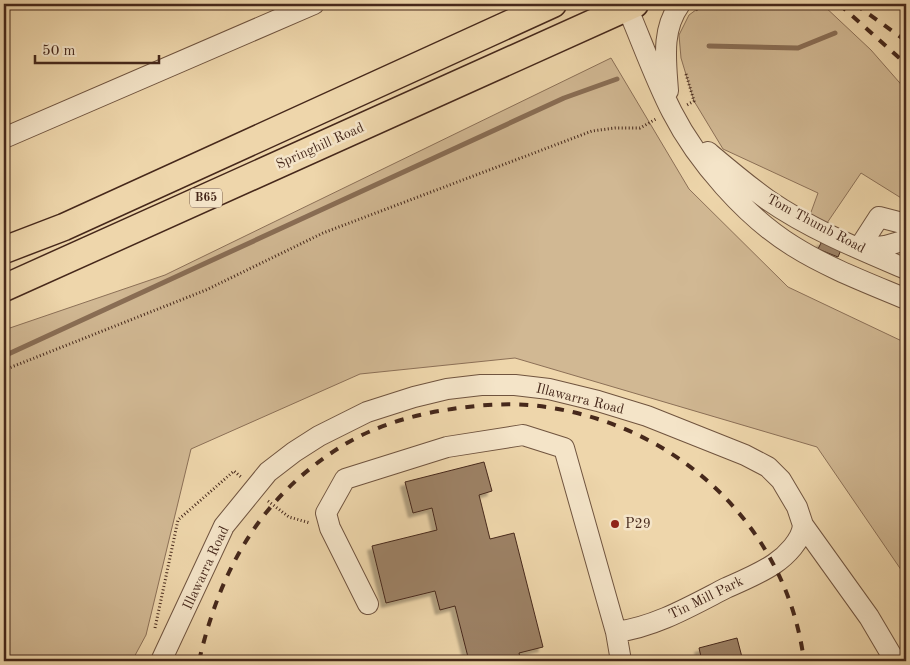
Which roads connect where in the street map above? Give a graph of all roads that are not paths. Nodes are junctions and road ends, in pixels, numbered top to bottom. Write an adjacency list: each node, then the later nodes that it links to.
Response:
1 (314, 4): 7 (street)
2 (553, 4): 11 (main road, B65)
3 (630, 5): 5 (street, Tom Thumb Road); 14 (main road, Springhill Road / B65)
4 (684, 9): 5 (street, Tom Thumb Road)
5 (671, 109): 6 (street, Tom Thumb Road)
6 (685, 133): 10 (street, Tom Thumb Road); 13 (street, Tom Thumb Road)
7 (4, 138)
8 (906, 224): 10 (street)
9 (906, 240): 10 (street)
10 (859, 249): 12 (street, Tom Thumb Road)
11 (4, 250)
12 (906, 269)
13 (858, 278): 15 (street); 16 (street, Tom Thumb Road)
14 (4, 288)
15 (906, 291)
16 (906, 299)
17 (803, 525): 19 (street, Tin Mill Park); 20 (street, Illawarra Road); 22 (street, Illawarra Road)
18 (368, 604): 19 (street)
19 (616, 632): 21 (street)
20 (161, 661)
21 (621, 661)
22 (895, 661)

